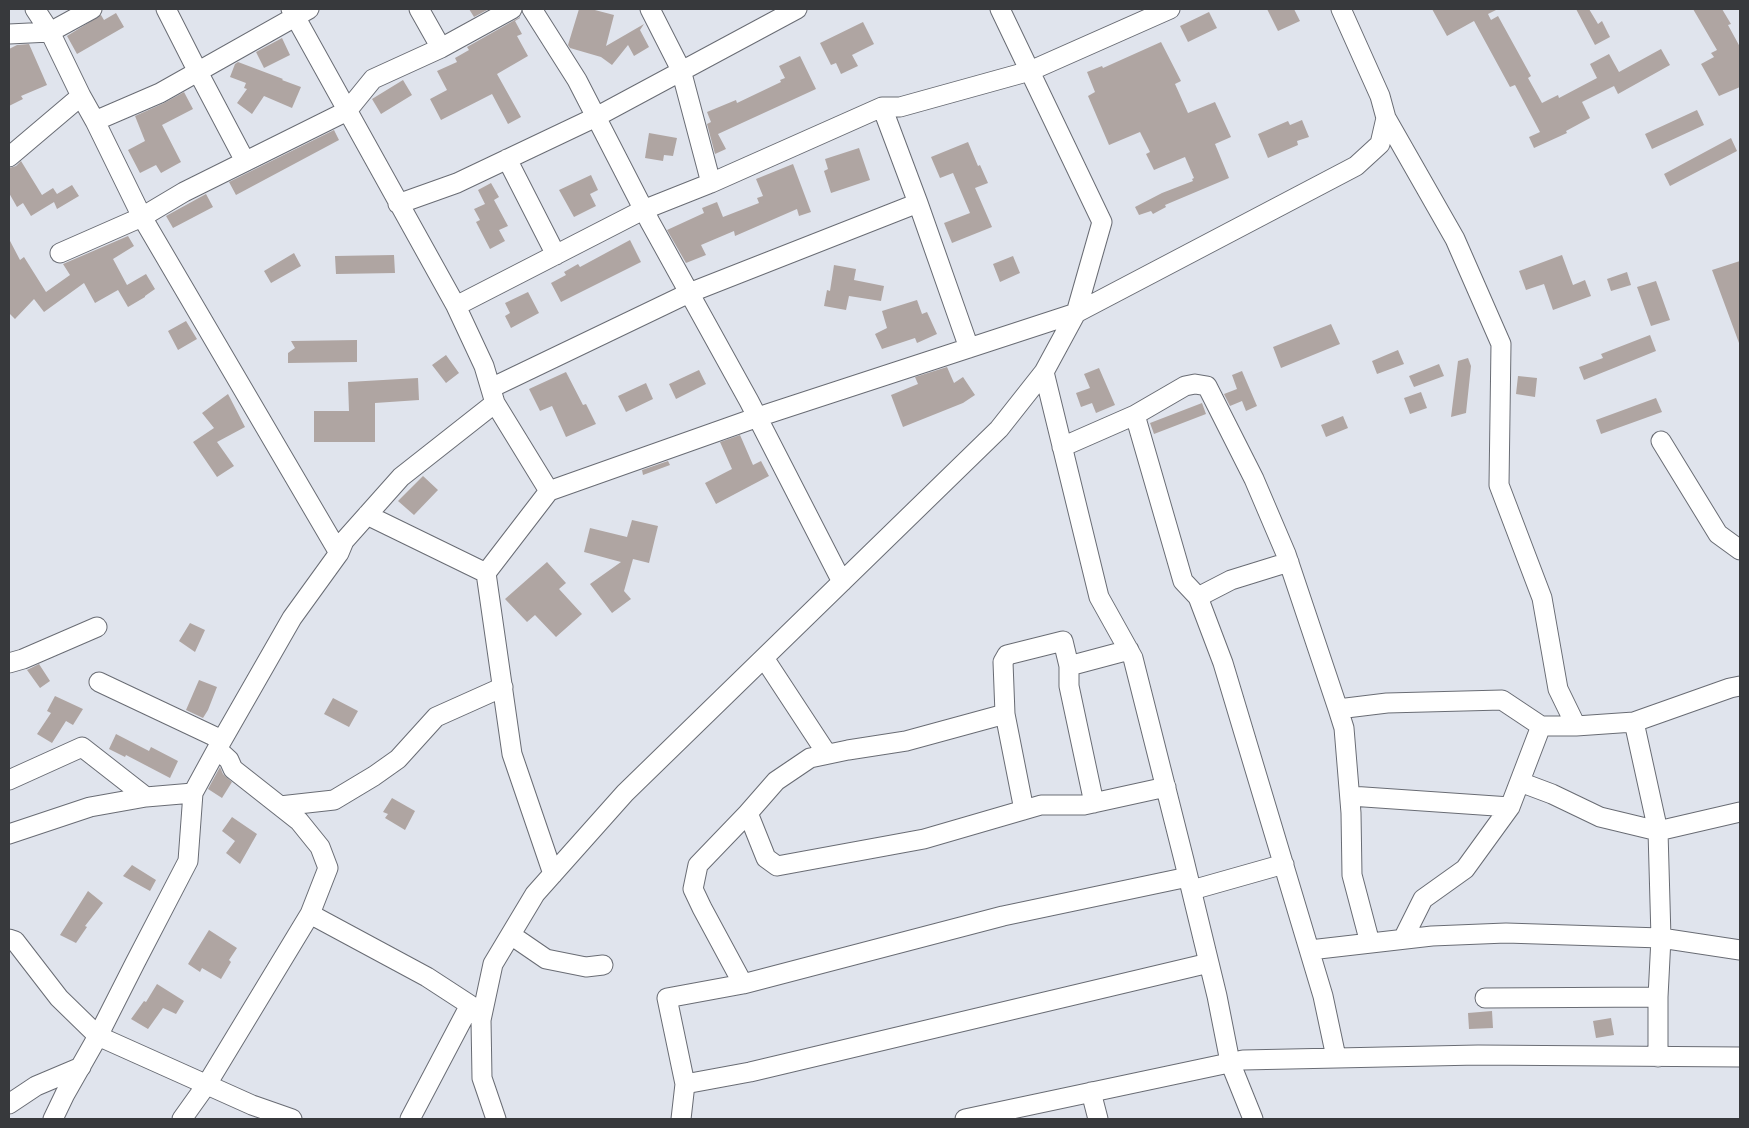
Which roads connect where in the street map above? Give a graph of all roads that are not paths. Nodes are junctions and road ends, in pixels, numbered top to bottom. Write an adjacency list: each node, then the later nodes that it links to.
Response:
1 (35, 9): 13 (street)
2 (92, 9): 13 (street)
3 (166, 9): 18 (street)
4 (419, 9): 15 (street)
5 (512, 9): 15 (street)
6 (532, 9): 22 (street)
7 (650, 9): 16 (street)
8 (1000, 9): 17 (street)
9 (1170, 9): 17 (street)
10 (1341, 9): 23 (street)
11 (298, 11): 18 (street); 21 (street)
12 (786, 11): 16 (street)
13 (50, 32): 14 (street); 19 (street)
14 (9, 34)
15 (442, 48): 21 (street)
16 (681, 70): 22 (street); 28 (street)
17 (1030, 71): 20 (street); 37 (street)
18 (198, 72): 24 (street); 27 (street)
19 (81, 96): 24 (street); 25 (street)
20 (882, 107): 28 (street); 29 (street)
21 (346, 110): 27 (street); 30 (street)
22 (596, 117): 26 (street); 31 (street)
23 (1386, 118): 37 (street); 65 (street)
24 (96, 121): 32 (street)
25 (9, 157)
26 (507, 159): 30 (street); 34 (street)
27 (245, 161): 32 (street)
28 (711, 183): 31 (street)
29 (918, 203): 35 (street); 38 (street)
30 (398, 204): 36 (street)
31 (644, 210): 34 (street); 35 (street)
32 (142, 217): 33 (street); 48 (street)
33 (60, 253)
34 (556, 255): 36 (street)
35 (689, 293): 40 (street); 42 (street)
36 (456, 306): 40 (street)
37 (1076, 313): 38 (street); 39 (street)
38 (969, 348): 42 (street)
39 (1044, 372): 44 (street); 51 (street)
40 (493, 395): 45 (street); 46 (street)
41 (1135, 415): 44 (street); 49 (street); 52 (street)
42 (758, 417): 45 (street); 51 (street)
43 (1661, 441): 47 (street)
44 (1062, 448): 54 (street)
45 (549, 490): 50 (street)
46 (367, 515): 48 (street); 50 (street)
47 (1740, 550)
48 (339, 552): 66 (street)
49 (1289, 562): 52 (street); 61 (street)
50 (486, 573): 60 (street)
51 (842, 582): 55 (street)
52 (1198, 597): 82 (street)
53 (97, 627): 56 (street)
54 (1129, 650): 57 (street); 70 (street)
55 (764, 658): 67 (street); 83 (street)
56 (9, 664)
57 (1069, 666): 62 (street); 74 (street)
58 (99, 682): 66 (street)
59 (1740, 686): 63 (street)
60 (503, 688): 75 (street); 83 (street)
61 (1338, 709): 64 (street); 72 (street)
62 (1005, 714): 67 (street); 77 (street)
63 (1634, 722): 65 (street); 80 (street)
64 (1541, 726): 65 (street); 69 (street)
65 (1576, 726)
66 (219, 745): 71 (street); 75 (street)
67 (827, 754): 79 (street)
68 (9, 780): 73 (street)
69 (1520, 782): 76 (street); 80 (street)
70 (1166, 787): 74 (street); 84 (street)
71 (193, 794): 73 (street); 99 (street)
72 (1350, 796): 76 (street); 90 (street)
73 (146, 797): 81 (street)
74 (1094, 803): 77 (street)
75 (280, 806): 85 (street)
76 (1510, 808): 89 (street)
77 (1024, 810): 79 (street)
78 (1740, 812): 80 (street)
79 (748, 813): 95 (street)
80 (1658, 831): 87 (street)
81 (9, 834)
82 (1284, 864): 84 (street); 91 (street)
83 (553, 874): 86 (street)
84 (1190, 883): 93 (street); 95 (street)
85 (310, 914): 98 (street); 105 (street)
86 (511, 935): 94 (street); 98 (street)
87 (1661, 938): 89 (street); 92 (street); 96 (street)
88 (9, 939): 99 (street)
89 (1403, 939): 90 (street)
90 (1370, 943): 91 (street)
91 (1310, 950): 100 (street)
92 (1740, 950)
93 (1209, 963): 103 (street); 106 (street)
94 (603, 965)
95 (743, 984): 106 (street)
96 (1658, 997): 97 (street); 101 (street)
97 (1485, 998)
98 (475, 1012): 112 (street); 113 (street)
99 (98, 1036): 104 (street); 105 (street)
100 (1336, 1057): 101 (street); 103 (street)
101 (1658, 1057): 102 (street)
102 (1740, 1057)
103 (1230, 1062): 107 (street); 117 (street)
104 (81, 1067): 108 (street); 109 (street)
105 (207, 1084): 110 (street); 111 (street)
106 (684, 1084): 114 (street)
107 (1091, 1092): 115 (street); 116 (street)
108 (9, 1104)
109 (53, 1119)
110 (182, 1119)
111 (292, 1119)
112 (410, 1119)
113 (496, 1119)
114 (682, 1119)
115 (965, 1119)
116 (1098, 1119)
117 (1253, 1119)

